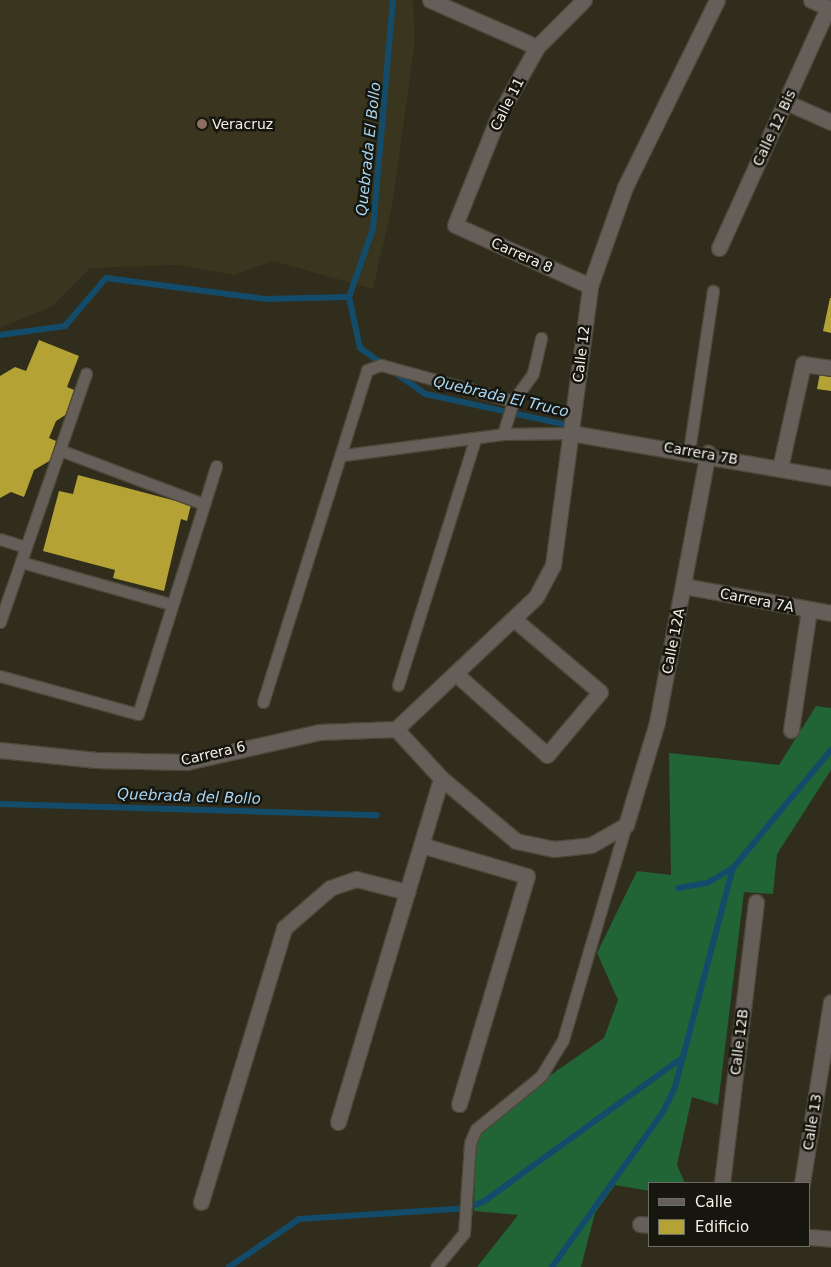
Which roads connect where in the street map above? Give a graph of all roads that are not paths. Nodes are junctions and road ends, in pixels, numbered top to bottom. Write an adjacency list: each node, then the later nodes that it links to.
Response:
1 (430, 0): 6 (street)
2 (584, 0): 6 (street, Calle 11)
3 (716, 0): 11 (street, Calle 12)
4 (811, 0): 5 (street)
5 (829, 8): 7 (street, Calle 12 Bis)
6 (537, 47): 9 (street, Calle 11)
7 (786, 102): 8 (street); 10 (street, Calle 12 Bis)
8 (831, 122)
9 (455, 225): 11 (street, Carrera 8)
10 (719, 248)
11 (590, 286): 17 (street, Calle 12)
12 (714, 291): 21 (lane)
13 (541, 338): 16 (lane)
14 (831, 368): 25 (street)
15 (86, 373): 20 (lane)
16 (513, 401): 18 (lane); 23 (lane)
17 (571, 433): 18 (lane); 21 (street, Carrera 7B); 35 (street, Calle 12)
18 (503, 434): 19 (lane)
19 (475, 438): 23 (lane); 39 (lane)
20 (60, 450): 27 (lane); 29 (lane)
21 (689, 451): 22 (street, Carrera 7B)
22 (708, 454): 25 (street, Carrera 7B); 31 (street, Calle 12A)
23 (344, 455): 40 (lane)
24 (216, 466): 27 (lane)
25 (780, 468): 26 (street, Carrera 7B)
26 (831, 478)
27 (204, 504): 32 (lane)
28 (0, 539): 29 (lane)
29 (26, 547): 30 (lane)
30 (21, 562): 32 (lane); 36 (lane)
31 (684, 586): 33 (street, Carrera 7A); 45 (street, Calle 12A)
32 (170, 604): 38 (lane)
33 (809, 609): 34 (street, Carrera 7A); 42 (street)
34 (831, 613)
35 (514, 619): 37 (street, Calle 12); 37 (street)
36 (0, 622)
37 (457, 675): 41 (street, Calle 12)
38 (0, 676)
39 (398, 685)
40 (262, 702)
41 (396, 730): 43 (street, Carrera 6); 44 (street)
42 (791, 730)
43 (0, 750)
44 (441, 778): 45 (street); 46 (street)
45 (626, 825): 57 (lane)
46 (421, 845): 47 (street); 50 (street)
47 (407, 892): 51 (street); 54 (street)
48 (756, 902): 52 (street, Calle 12B)
49 (831, 1002): 53 (street, Calle 13)
50 (459, 1104)
51 (338, 1122)
52 (722, 1182)
53 (802, 1182)
54 (201, 1202)
55 (811, 1237): 56 (street)
56 (831, 1239)
57 (436, 1267)

